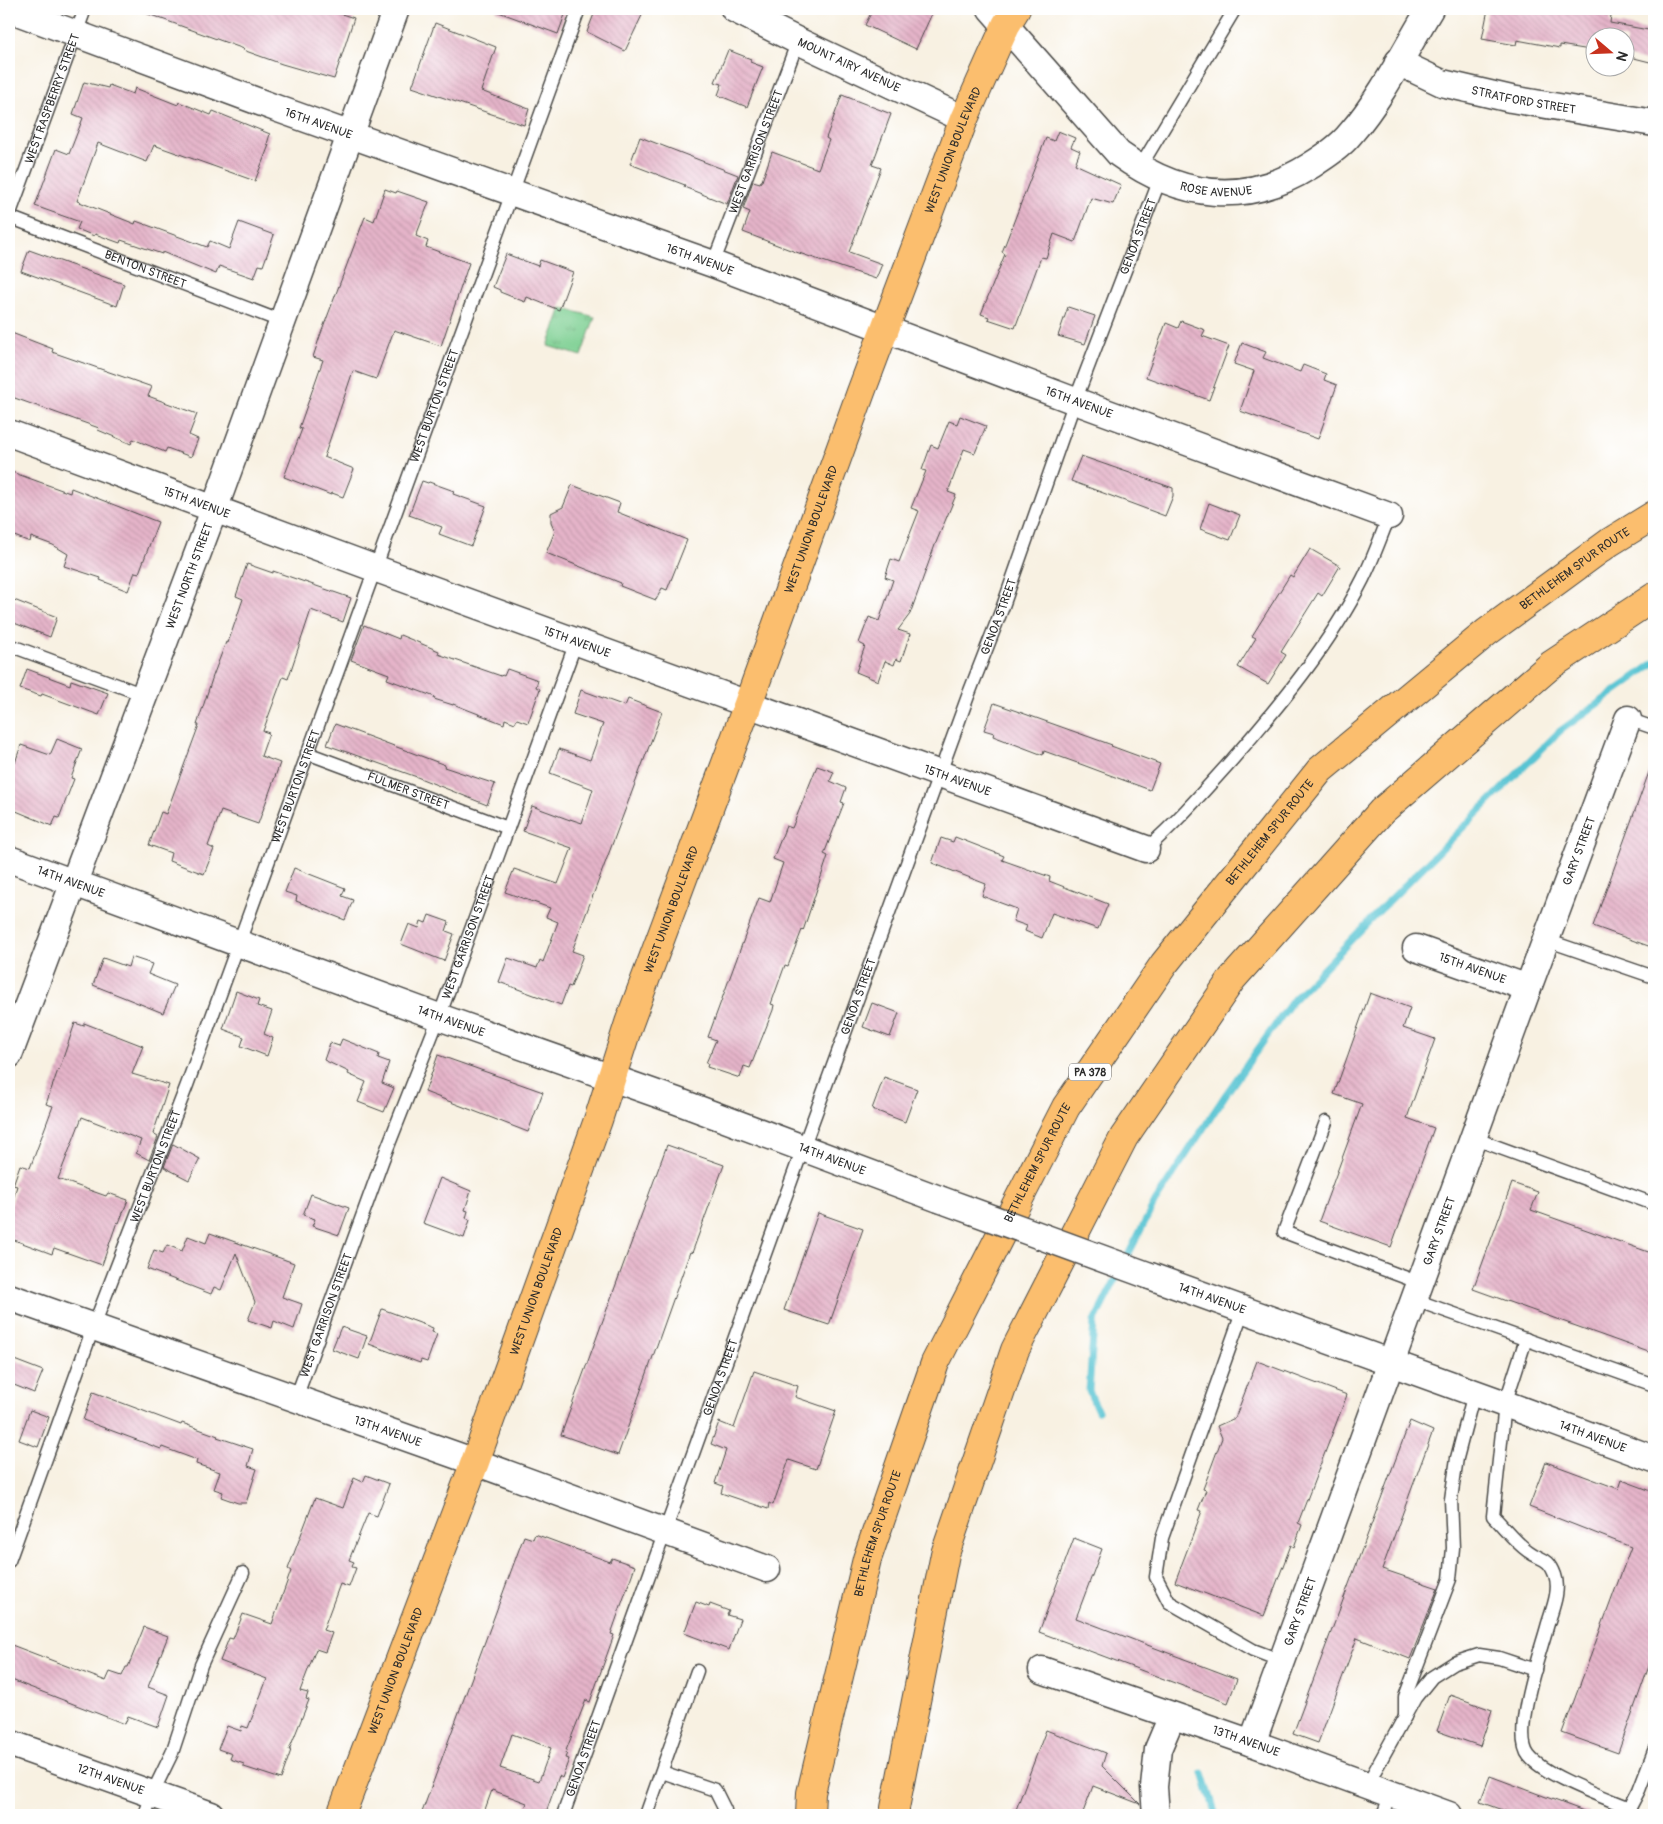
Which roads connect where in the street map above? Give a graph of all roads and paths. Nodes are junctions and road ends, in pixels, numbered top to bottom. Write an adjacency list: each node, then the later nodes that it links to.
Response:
1 (9, 9): 9 (street, 16TH AVENUE)
2 (85, 9): 9 (lane, WEST RASPBERRY STREET)
3 (396, 9): 14 (street, WEST NORTH STREET)
4 (579, 9): 16 (lane, WEST BURTON STREET)
5 (734, 9): 10 (street, MOUNT AIRY AVENUE)
6 (1236, 9): 15 (lane, GENOA STREET)
7 (1430, 9): 11 (street, ROSE AVENUE)
8 (1004, 14): 12 (main road, WEST UNION BOULEVARD); 15 (street, ROSE AVENUE)
9 (76, 34): 14 (street, 16TH AVENUE); 17 (lane, WEST RASPBERRY STREET)
10 (798, 41): 12 (street, MOUNT AIRY AVENUE); 18 (lane, WEST GARRISON STREET)
11 (1398, 62): 13 (street, STRATFORD STREET); 15 (street, ROSE AVENUE)
12 (964, 119): 20 (main road, WEST UNION BOULEVARD)
13 (1654, 123)
14 (350, 134): 16 (street, 16TH AVENUE); 19 (street, WEST NORTH STREET)
15 (1150, 174): 21 (lane, GENOA STREET)
16 (512, 192): 18 (street, 16TH AVENUE); 26 (lane, WEST BURTON STREET)
17 (9, 217): 19 (lane, BENTON STREET)
18 (713, 264): 20 (street, 16TH AVENUE)
19 (283, 322): 23 (street, WEST NORTH STREET)
20 (885, 328): 21 (street, 16TH AVENUE); 31 (main road, WEST UNION BOULEVARD)
21 (1075, 401): 25 (street, 16TH AVENUE); 35 (lane, GENOA STREET)
22 (9, 433): 23 (street, 15TH AVENUE)
23 (214, 510): 26 (street, 15TH AVENUE); 30 (street, WEST NORTH STREET)
24 (1654, 515): 87 (main road, BETHLEHEM SPUR ROUTE / PA 378)
25 (1390, 516): 37 (lane)
26 (374, 568): 28 (street, 15TH AVENUE); 34 (lane, WEST BURTON STREET)
27 (1654, 596): 88 (main road)
28 (576, 642): 31 (street, 15TH AVENUE); 36 (lane, WEST GARRISON STREET)
29 (9, 645): 30 (lane)
30 (144, 695): 39 (street, WEST NORTH STREET)
31 (748, 704): 35 (street, 15TH AVENUE); 47 (main road, WEST UNION BOULEVARD)
32 (1628, 719): 33 (lane); 40 (street, GARY STREET)
33 (1654, 728)
34 (307, 752): 36 (lane, FULMER STREET); 41 (lane, WEST BURTON STREET)
35 (940, 775): 37 (street, 15TH AVENUE); 50 (lane, GENOA STREET)
36 (508, 828): 45 (lane, WEST GARRISON STREET)
37 (1146, 849)
38 (9, 859): 39 (street, 14TH AVENUE)
39 (73, 883): 41 (street, 14TH AVENUE); 46 (street, WEST NORTH STREET)
40 (1546, 940): 43 (lane); 44 (street, GARY STREET)
41 (237, 944): 45 (street, 14TH AVENUE); 55 (lane, WEST BURTON STREET)
42 (1416, 948): 44 (street, 15TH AVENUE)
43 (1654, 977)
44 (1528, 988): 49 (street, GARY STREET)
45 (440, 1017): 47 (street, 14TH AVENUE); 60 (lane, WEST GARRISON STREET)
46 (9, 1055)
47 (612, 1078): 50 (street, 14TH AVENUE); 63 (main road, WEST UNION BOULEVARD)
48 (1326, 1122): 52 (lane)
49 (1473, 1138): 51 (lane); 52 (street, GARY STREET)
50 (803, 1148): 54 (street, 14TH AVENUE, bridge); 64 (lane, GENOA STREET)
51 (1654, 1204)
52 (1418, 1291): 56 (lane); 57 (street, GARY STREET)
53 (9, 1296): 55 (street, 13TH AVENUE)
54 (1243, 1310): 57 (street, 14TH AVENUE); 68 (lane)
55 (93, 1328): 60 (street, 13TH AVENUE); 65 (lane, WEST BURTON STREET)
56 (1526, 1339): 58 (lane); 61 (lane)
57 (1392, 1364): 59 (street, 14TH AVENUE); 68 (street, GARY STREET)
58 (1654, 1385)
59 (1474, 1393): 61 (street, 14TH AVENUE); 73 (lane)
60 (296, 1398): 63 (street, 13TH AVENUE)
61 (1505, 1404): 62 (street, 14TH AVENUE); 70 (lane)
62 (1654, 1459)
63 (475, 1462): 64 (street, 13TH AVENUE); 83 (main road, WEST UNION BOULEVARD)
64 (665, 1532): 66 (street, 13TH AVENUE); 84 (lane, GENOA STREET)
65 (9, 1561)
66 (767, 1569)
67 (243, 1573): 79 (lane)
68 (1282, 1661): 75 (street, GARY STREET)
69 (1042, 1670): 72 (street, 13TH AVENUE)
70 (1535, 1670): 73 (lane); 81 (lane)
71 (697, 1671): 77 (lane)
72 (1172, 1716): 75 (street, 13TH AVENUE); 89 (street)
73 (1405, 1717): 78 (lane)
74 (9, 1743): 79 (street, 12TH AVENUE)
75 (1252, 1743): 78 (street, 13TH AVENUE)
76 (1654, 1751): 81 (lane)
77 (662, 1772): 85 (lane); 86 (lane)
78 (1367, 1785): 80 (street, 13TH AVENUE)
79 (149, 1805): 82 (street, 12TH AVENUE)
80 (1387, 1805): 90 (street, 13TH AVENUE)
81 (1628, 1811)
82 (211, 1815)
83 (340, 1815)
84 (563, 1815)
85 (646, 1815)
86 (723, 1815)
87 (810, 1815)
88 (895, 1815)
89 (1156, 1815)
90 (1449, 1815)

